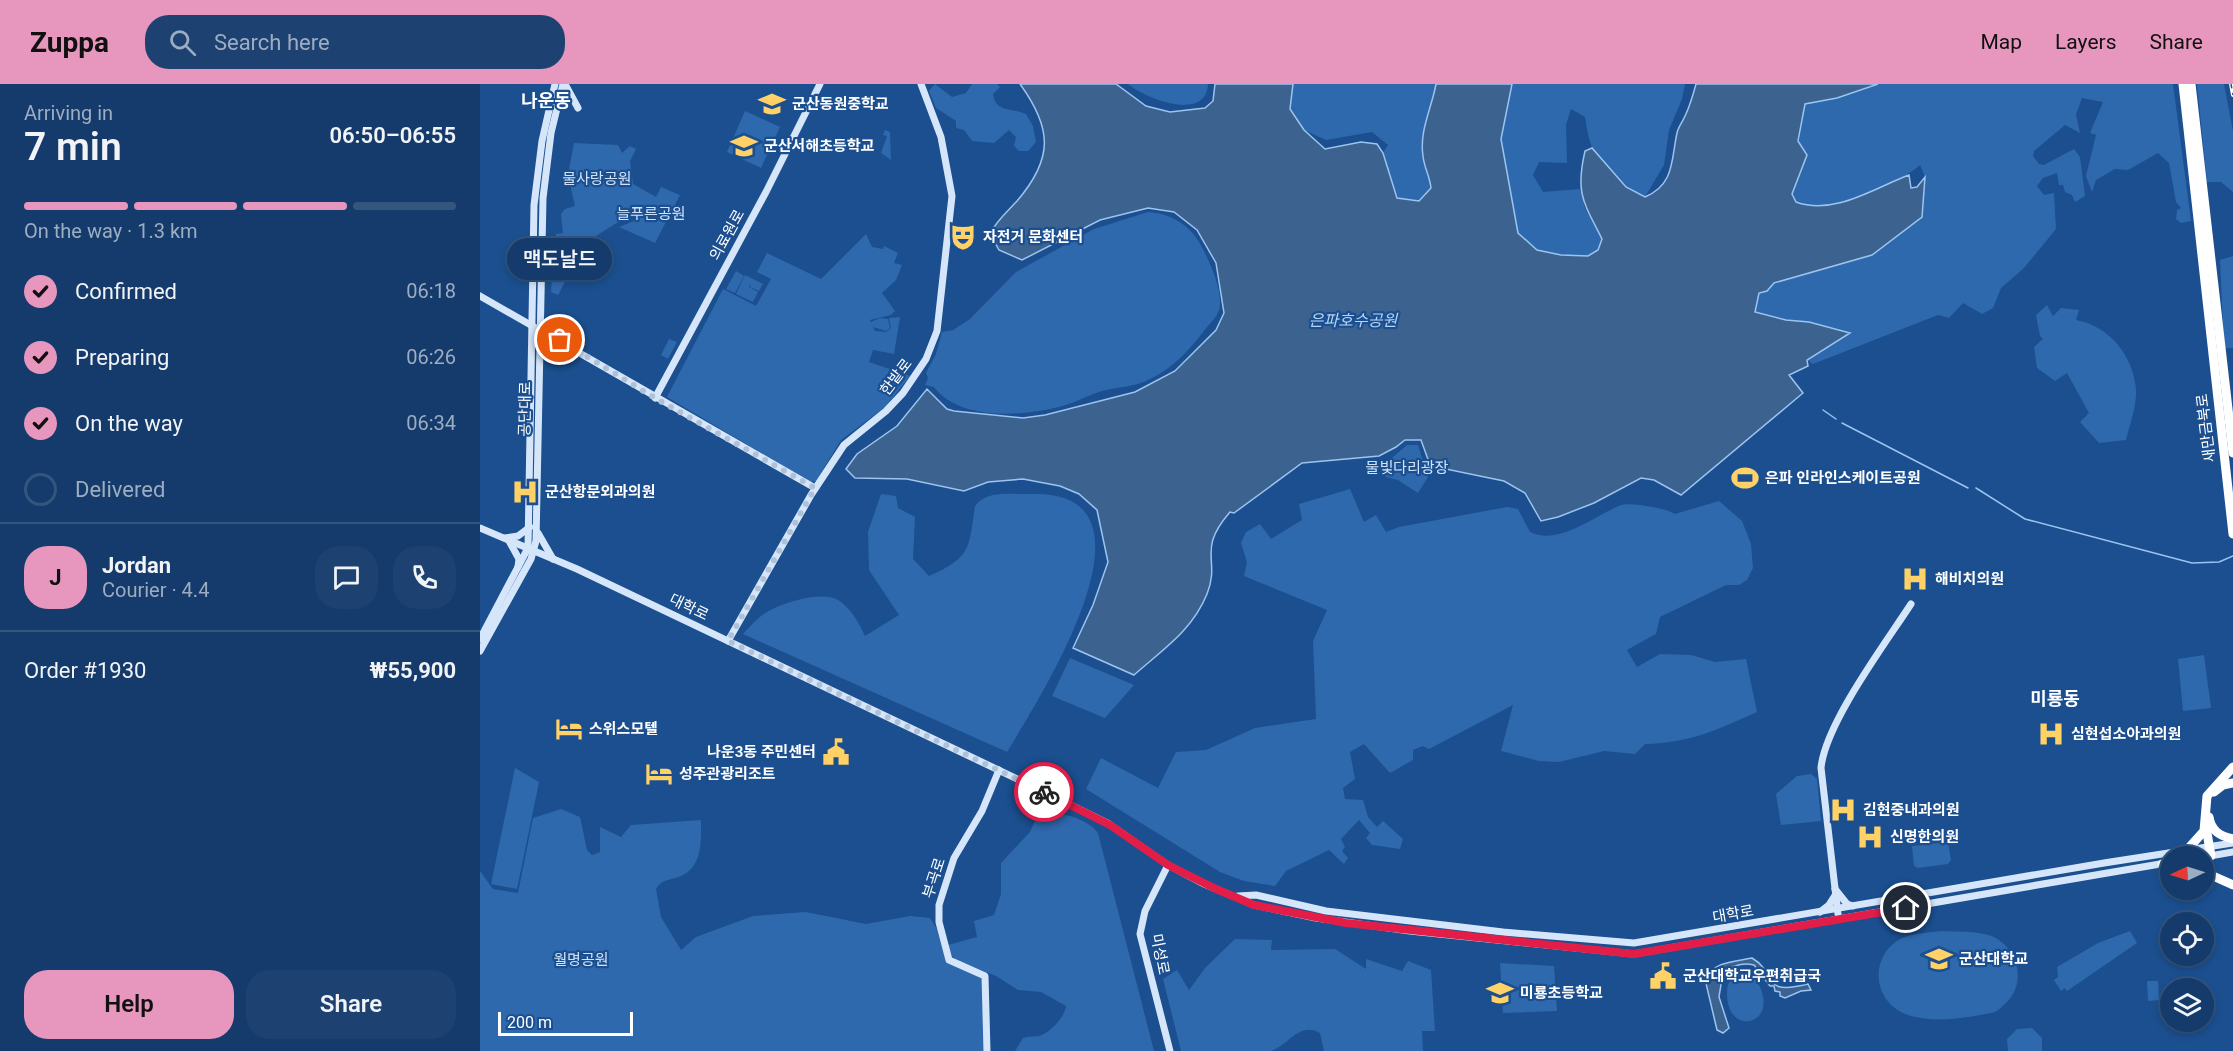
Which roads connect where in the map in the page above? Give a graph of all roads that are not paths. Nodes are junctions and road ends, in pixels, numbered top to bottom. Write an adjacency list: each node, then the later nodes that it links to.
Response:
1 (555, 84): 11 (street, 공단대로)
2 (564, 84): 7 (street); 11 (street, 공단대로)
3 (820, 84): 12 (street, 의료원로)
4 (921, 84): 14 (street, 한밭로)
5 (2182, 84): 9 (highway)
6 (2192, 84): 9 (highway)
7 (578, 108)
8 (480, 296): 11 (street)
9 (2210, 296): 10 (highway)
10 (2213, 318): 13 (highway, 새만금북로); 17 (highway, 새만금북로)
11 (536, 327): 12 (street); 15 (street, 공단대로)
12 (655, 398): 14 (street)
13 (2233, 453)
14 (815, 488): 25 (street, 한밭로)
15 (533, 527): 18 (street); 19 (street, 공단대로); 20 (street)
16 (480, 528): 18 (street, 대학로)
17 (2233, 534)
18 (506, 539): 19 (street, 대학로); 22 (street)
19 (531, 549): 20 (street, 대학로); 21 (street, 공단대로); 22 (street, 공단대로)
20 (555, 559): 21 (street); 25 (street, 대학로)
21 (526, 567): 26 (street, 공단대로)
22 (518, 569): 24 (street, 공단대로)
23 (1911, 604): 42 (street)
24 (480, 639)
25 (728, 641): 28 (street, 대학로)
26 (480, 651)
27 (2233, 767): 30 (highway)
28 (999, 770): 38 (street, 대학로); 48 (street, 부곡로)
29 (2233, 783): 31 (highway)
30 (2205, 822): 32 (highway); 33 (highway)
31 (2233, 841): 34 (street, 대학로)
32 (2191, 846)
33 (2207, 846)
34 (2214, 851)
35 (2233, 852): 36 (street, 대학로)
36 (2214, 854)
37 (2160, 856): 44 (street, 대학로)
38 (1168, 865): 43 (street, 대학로); 49 (street, 미성로)
39 (2160, 865): 47 (street, 대학로)
40 (2214, 876): 41 (highway)
41 (2233, 885)
42 (1835, 891): 44 (street); 45 (street); 46 (street)
43 (1236, 896): 46 (street, 대학로); 47 (street, 대학로)
44 (1855, 907): 45 (street, 대학로)
45 (1837, 910): 46 (street, 대학로); 47 (street)
46 (1818, 913)
47 (1838, 920)
48 (987, 1051)
49 (1170, 1051)

